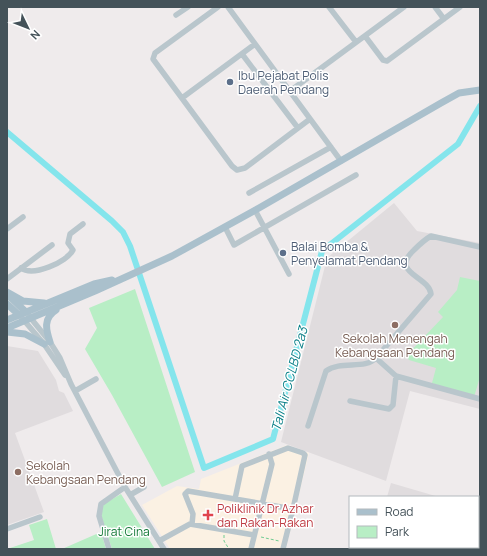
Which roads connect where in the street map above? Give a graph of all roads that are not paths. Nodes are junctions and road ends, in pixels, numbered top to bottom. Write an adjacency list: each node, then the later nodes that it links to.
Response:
1 (188, 7): 8 (street)
2 (218, 7): 16 (street)
3 (228, 7): 12 (street)
4 (329, 7): 11 (street)
5 (404, 7): 10 (street)
6 (435, 7): 9 (street)
7 (460, 7): 9 (street)
8 (176, 15)
9 (444, 19): 10 (street)
10 (364, 36): 11 (street)
11 (356, 42): 15 (street)
12 (255, 44): 13 (street); 15 (street)
13 (242, 54): 16 (street); 18 (street)
14 (480, 90): 20 (main road)
15 (290, 91): 17 (street)
16 (182, 98): 18 (street)
17 (310, 119): 18 (street); 19 (street)
18 (298, 128)
19 (331, 147): 20 (street); 22 (street)
20 (341, 161): 23 (main road)
21 (356, 175): 27 (street)
22 (249, 193)
23 (254, 210): 26 (main road); 27 (street)
24 (23, 217): 28 (street)
25 (83, 224): 31 (street)
26 (225, 227): 27 (street); 33 (main road)
27 (264, 227): 32 (street)
28 (7, 230)
29 (52, 245): 31 (street)
30 (480, 247): 44 (street)
31 (21, 268): 34 (street)
32 (289, 274)
33 (125, 276): 36 (main road); 37 (main road)
34 (7, 279)
35 (7, 293): 36 (main road); 39 (main road)
36 (48, 303): 39 (main road)
37 (66, 303): 39 (main road); 43 (main road)
38 (7, 304): 39 (main road)
39 (25, 316): 40 (main road); 41 (main road); 43 (street)
40 (7, 320)
41 (7, 328)
42 (7, 332): 43 (main road)
43 (47, 343): 47 (street)
44 (376, 358): 45 (street); 50 (street)
45 (396, 376): 48 (street); 49 (street)
46 (96, 379): 47 (street)
47 (75, 391): 52 (street)
48 (480, 399)
49 (350, 401)
50 (308, 426)
51 (268, 454): 55 (street); 57 (street); 58 (street)
52 (125, 487): 54 (street); 65 (street)
53 (144, 487): 54 (street)
54 (130, 495): 64 (street)
55 (234, 499): 57 (street); 61 (street)
56 (480, 501): 59 (main road)
57 (262, 504): 58 (street); 63 (street)
58 (293, 509): 68 (street)
59 (479, 510)
60 (40, 517): 62 (street)
61 (192, 524): 63 (street); 64 (street)
62 (7, 529)
63 (254, 535): 67 (street)
64 (159, 541): 66 (street)
65 (109, 549)
66 (164, 549)
67 (251, 549)
68 (284, 549)

